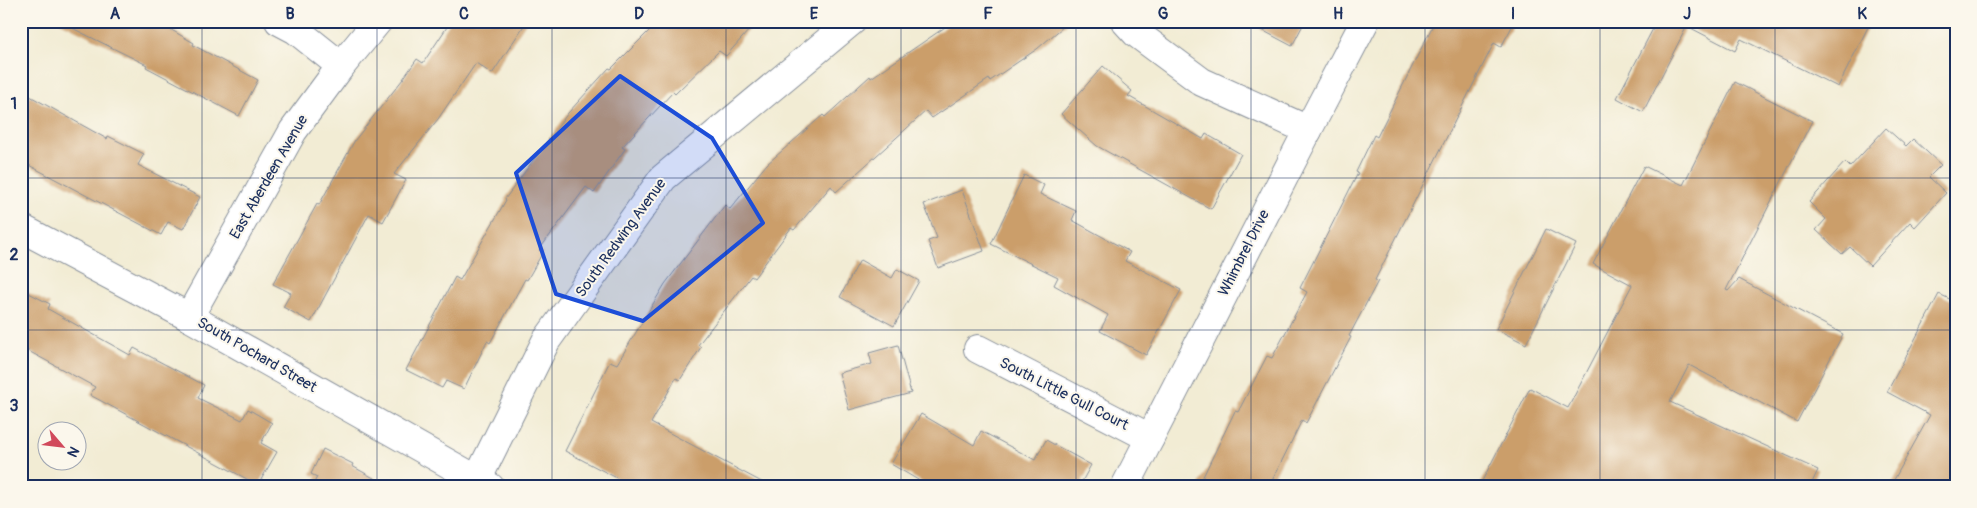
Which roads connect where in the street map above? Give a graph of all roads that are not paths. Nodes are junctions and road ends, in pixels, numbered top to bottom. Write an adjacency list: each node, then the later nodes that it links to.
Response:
1 (279, 21): 6 (street)
2 (378, 21): 6 (street, East Aberdeen Avenue)
3 (852, 21): 12 (street, South Redwing Avenue)
4 (1125, 21): 7 (street)
5 (1365, 21): 7 (street, Whimbrel Drive)
6 (341, 66): 9 (street, East Aberdeen Avenue)
7 (1308, 130): 11 (street, Whimbrel Drive)
8 (21, 228): 9 (street, South Pochard Street)
9 (189, 317): 12 (street, South Pochard Street)
10 (978, 349): 11 (street, South Little Gull Court)
11 (1150, 438): 13 (street, Whimbrel Drive)
12 (481, 484)
13 (1126, 487)

